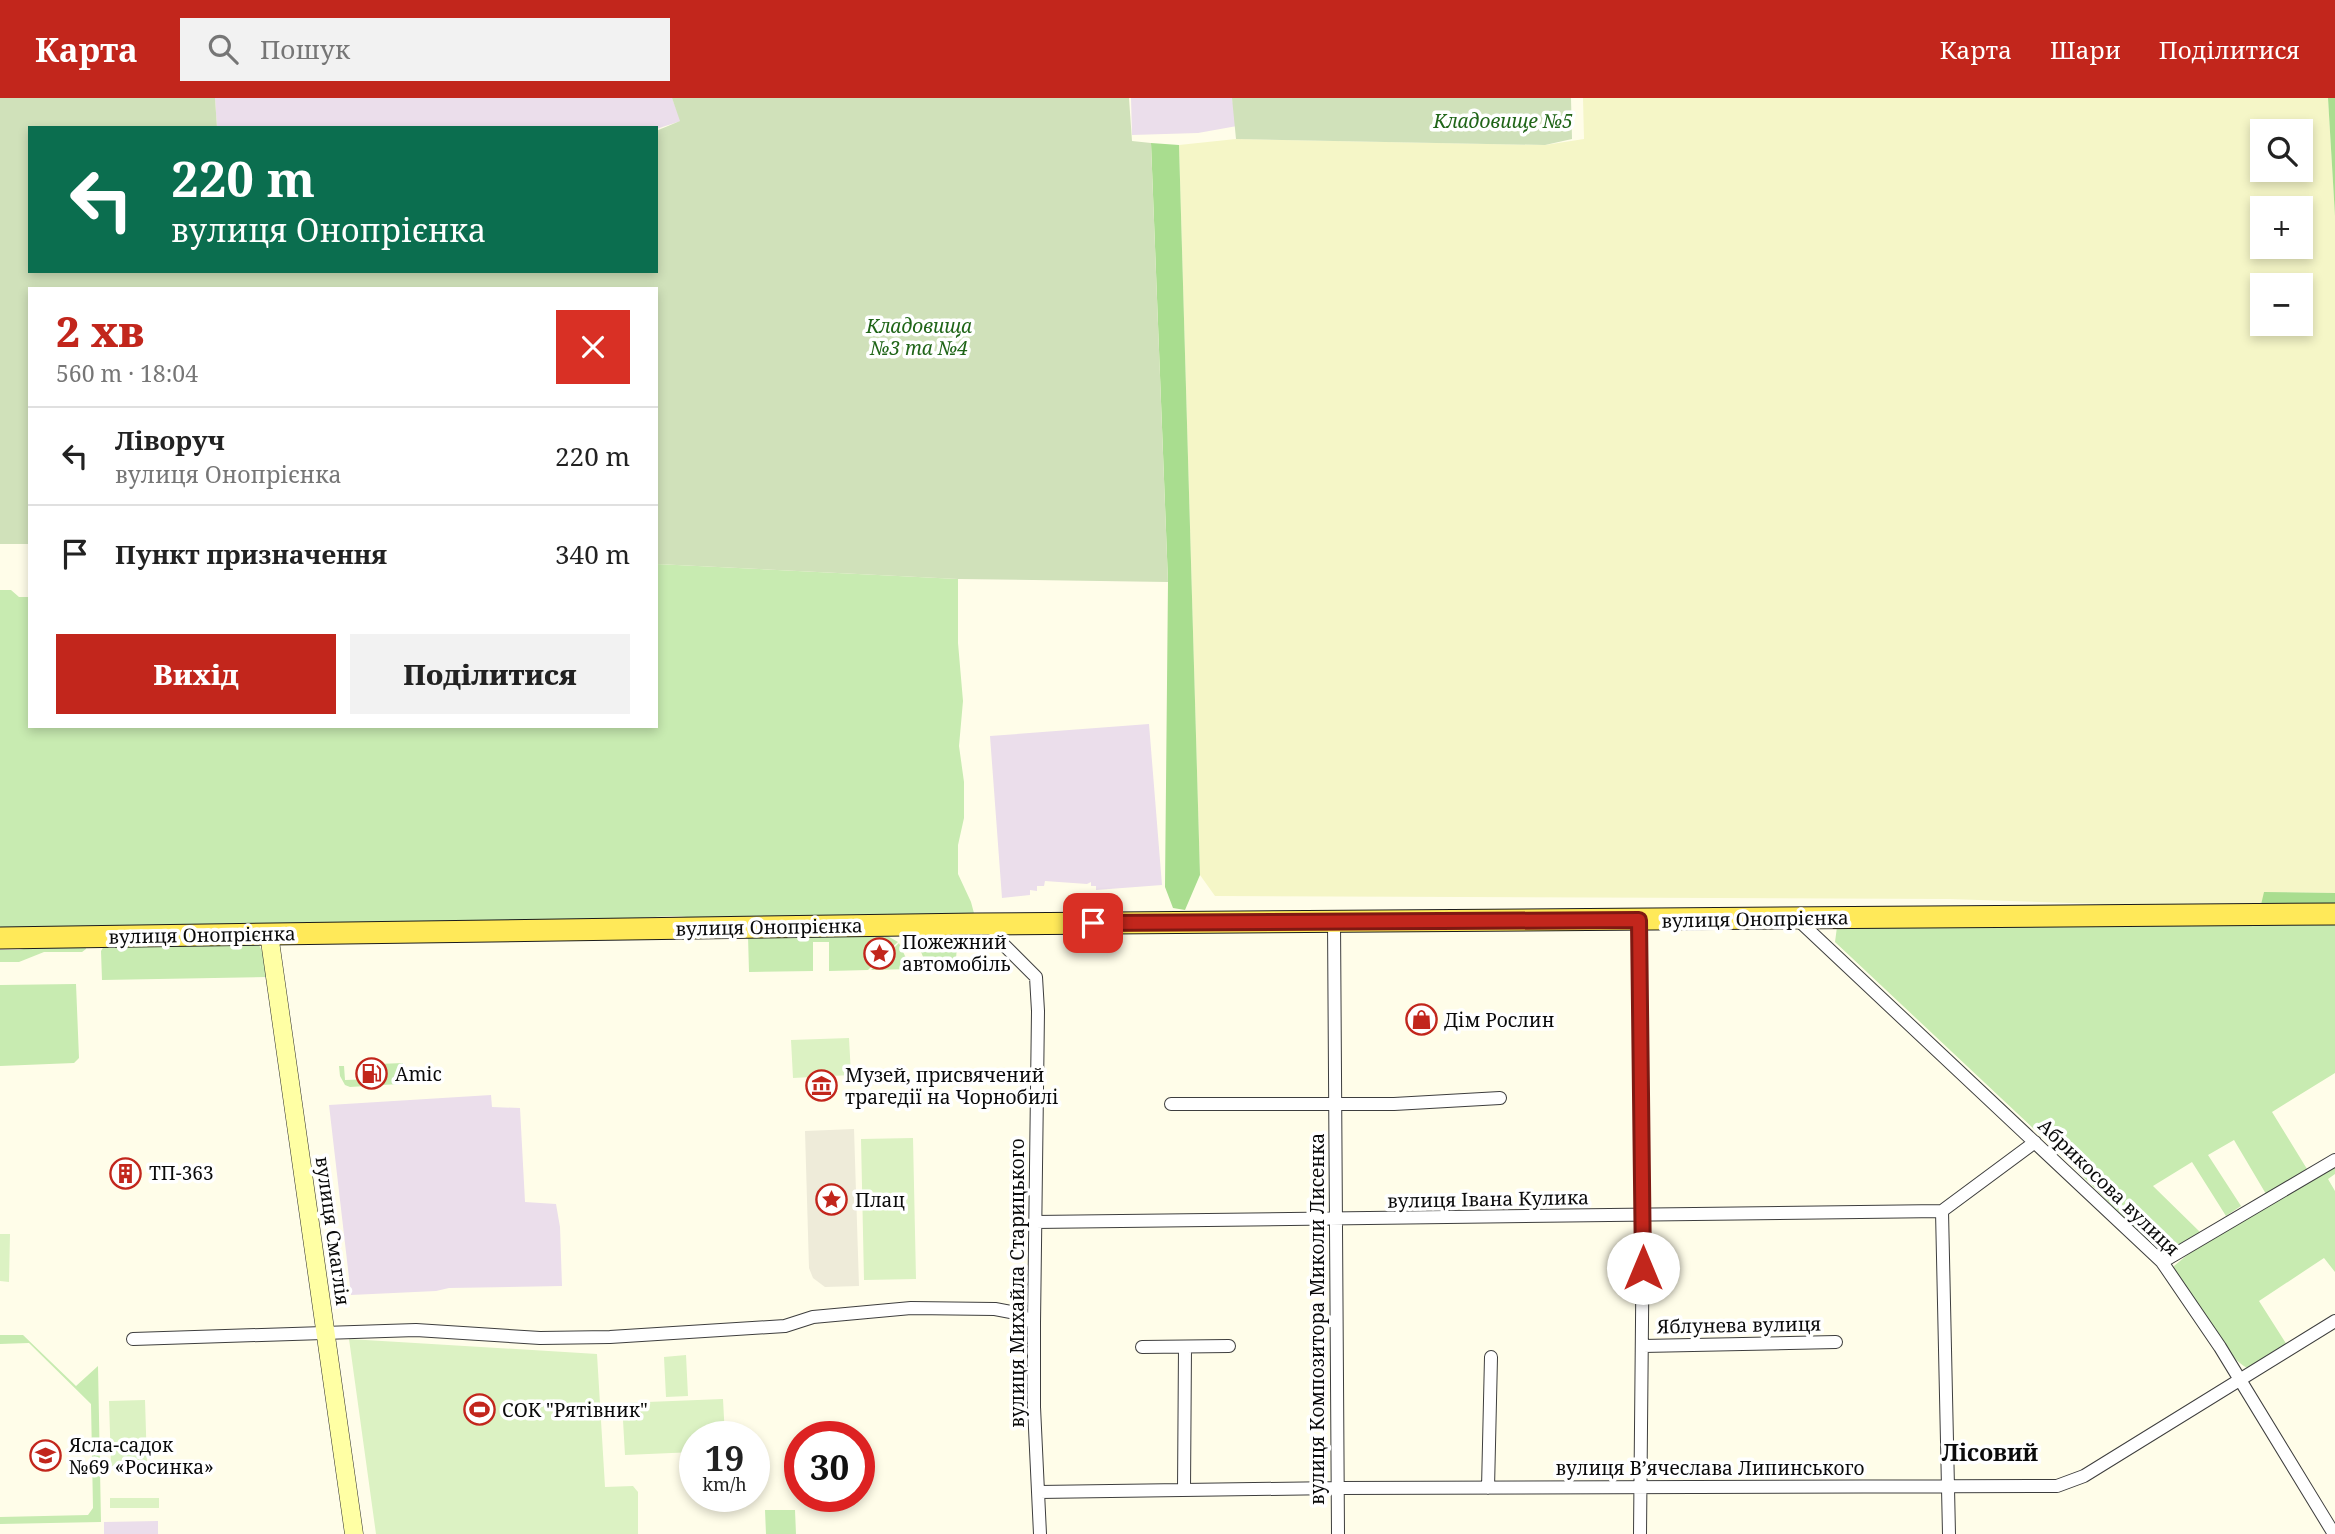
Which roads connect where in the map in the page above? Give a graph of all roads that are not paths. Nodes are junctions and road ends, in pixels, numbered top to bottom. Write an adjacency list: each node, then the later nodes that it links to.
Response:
1 (2335, 914): 2 (main road, вулиця Онопрієнка)
2 (1796, 918): 3 (main road, вулиця Онопрієнка); 11 (street, Абрикосова вулиця)
3 (1639, 920): 4 (main road, вулиця Онопрієнка); 14 (street, Яблунева вулиця)
4 (1334, 922): 5 (main road, вулиця Онопрієнка); 10 (street, вулиця Композитора Миколи Лисенка)
5 (990, 924): 6 (main road, вулиця Онопрієнка); 16 (street, вулиця Михайла Старицького)
6 (269, 934): 7 (main road, вулиця Онопрієнка); 20 (street, вулиця Смаглія)
7 (0, 938)
8 (1500, 1098): 10 (street, вулиця Композитора Миколи Лисенка)
9 (1171, 1104): 10 (street, вулиця Композитора Миколи Лисенка)
10 (1335, 1105): 15 (street, вулиця Композитора Миколи Лисенка)
11 (2035, 1142): 13 (street); 17 (street, Абрикосова вулиця)
12 (2335, 1160): 17 (street)
13 (1942, 1212): 14 (street, вулиця Івана Кулика); 29 (street)
14 (1643, 1216): 15 (street, вулиця Івана Кулика); 24 (street, Яблунева вулиця)
15 (1334, 1220): 16 (street, вулиця Івана Кулика); 30 (street, вулиця Композитора Миколи Лисенка)
16 (1035, 1222): 19 (street, вулиця Михайла Старицького)
17 (2162, 1262): 28 (street, Абрикосова вулиця)
18 (2335, 1321): 28 (street, вулиця Вʼячеслава Липинського)
19 (1034, 1323): 20 (street); 34 (street, вулиця Михайла Старицького)
20 (326, 1333): 21 (street); 35 (street, вулиця Смаглія)
21 (133, 1339)
22 (1836, 1342): 24 (street, Яблунева вулиця)
23 (1229, 1346): 26 (street)
24 (1643, 1346): 33 (street, Яблунева вулиця)
25 (1142, 1347): 26 (street)
26 (1185, 1347): 32 (street)
27 (1492, 1357): 31 (street)
28 (2240, 1381): 29 (street, вулиця Вʼячеслава Липинського); 40 (street, Абрикосова вулиця)
29 (1949, 1485): 33 (street, вулиця Вʼячеслава Липинського); 39 (street)
30 (1337, 1488): 31 (street, вулиця Вʼячеслава Липинського); 32 (street, вулиця Вʼячеслава Липинського); 37 (street, вулиця Композитора Миколи Лисенка)
31 (1488, 1488): 33 (street, вулиця Вʼячеслава Липинського)
32 (1184, 1489): 34 (street, вулиця Вʼячеслава Липинського)
33 (1641, 1489): 38 (street, Яблунева вулиця)
34 (1039, 1492): 36 (street, вулиця Михайла Старицького)
35 (354, 1534)
36 (1040, 1534)
37 (1338, 1534)
38 (1640, 1534)
39 (1948, 1534)
40 (2334, 1534)

